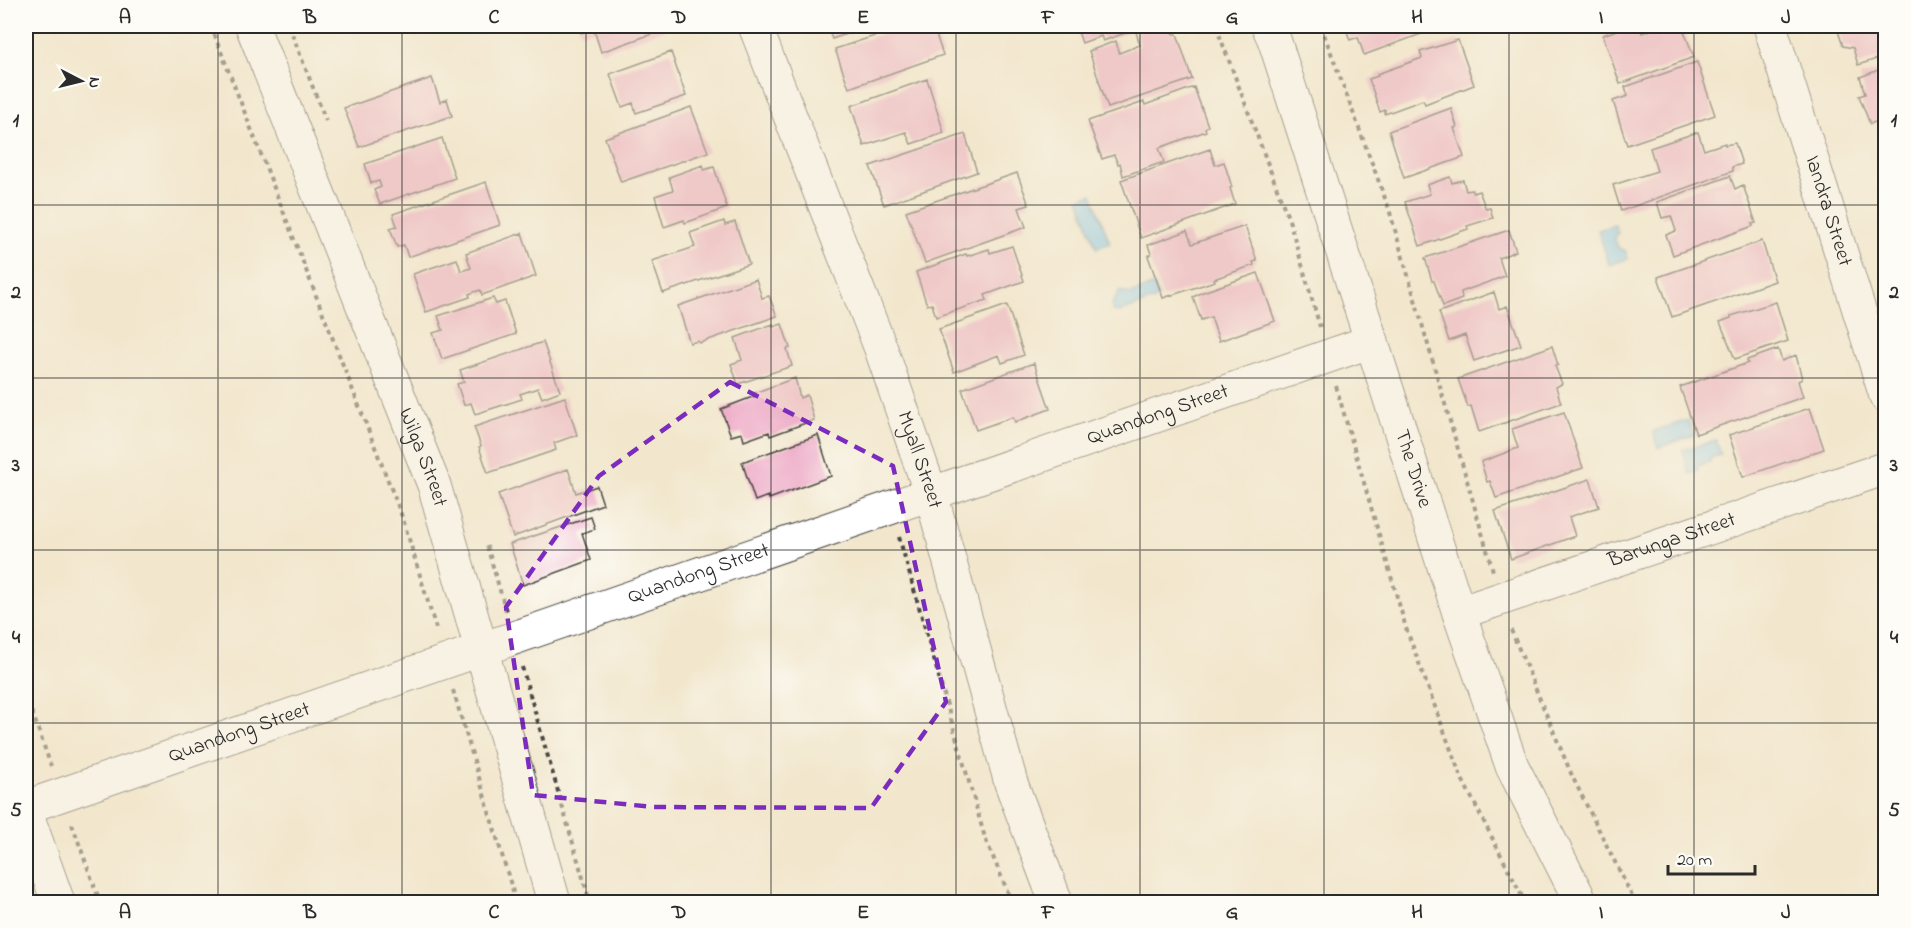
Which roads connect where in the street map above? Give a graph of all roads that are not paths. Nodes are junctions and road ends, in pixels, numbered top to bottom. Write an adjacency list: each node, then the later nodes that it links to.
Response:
1 (252, 26): 10 (street, Wilga Street)
2 (755, 26): 8 (street, Myall Street)
3 (1268, 26): 5 (street, The Drive)
4 (1770, 26): 6 (street, Iandra Street)
5 (1372, 341): 8 (street, Quandong Street); 9 (street, The Drive)
6 (1886, 396)
7 (1886, 468): 9 (street, Barunga Street)
8 (931, 494): 10 (street, Quandong Street); 15 (street, Myall Street)
9 (1459, 613): 16 (street, The Drive)
10 (481, 650): 11 (street, Quandong Street); 14 (street, Wilga Street)
11 (26, 807)
12 (26, 812): 13 (street)
13 (58, 903)
14 (554, 903)
15 (1056, 903)
16 (1581, 903)

